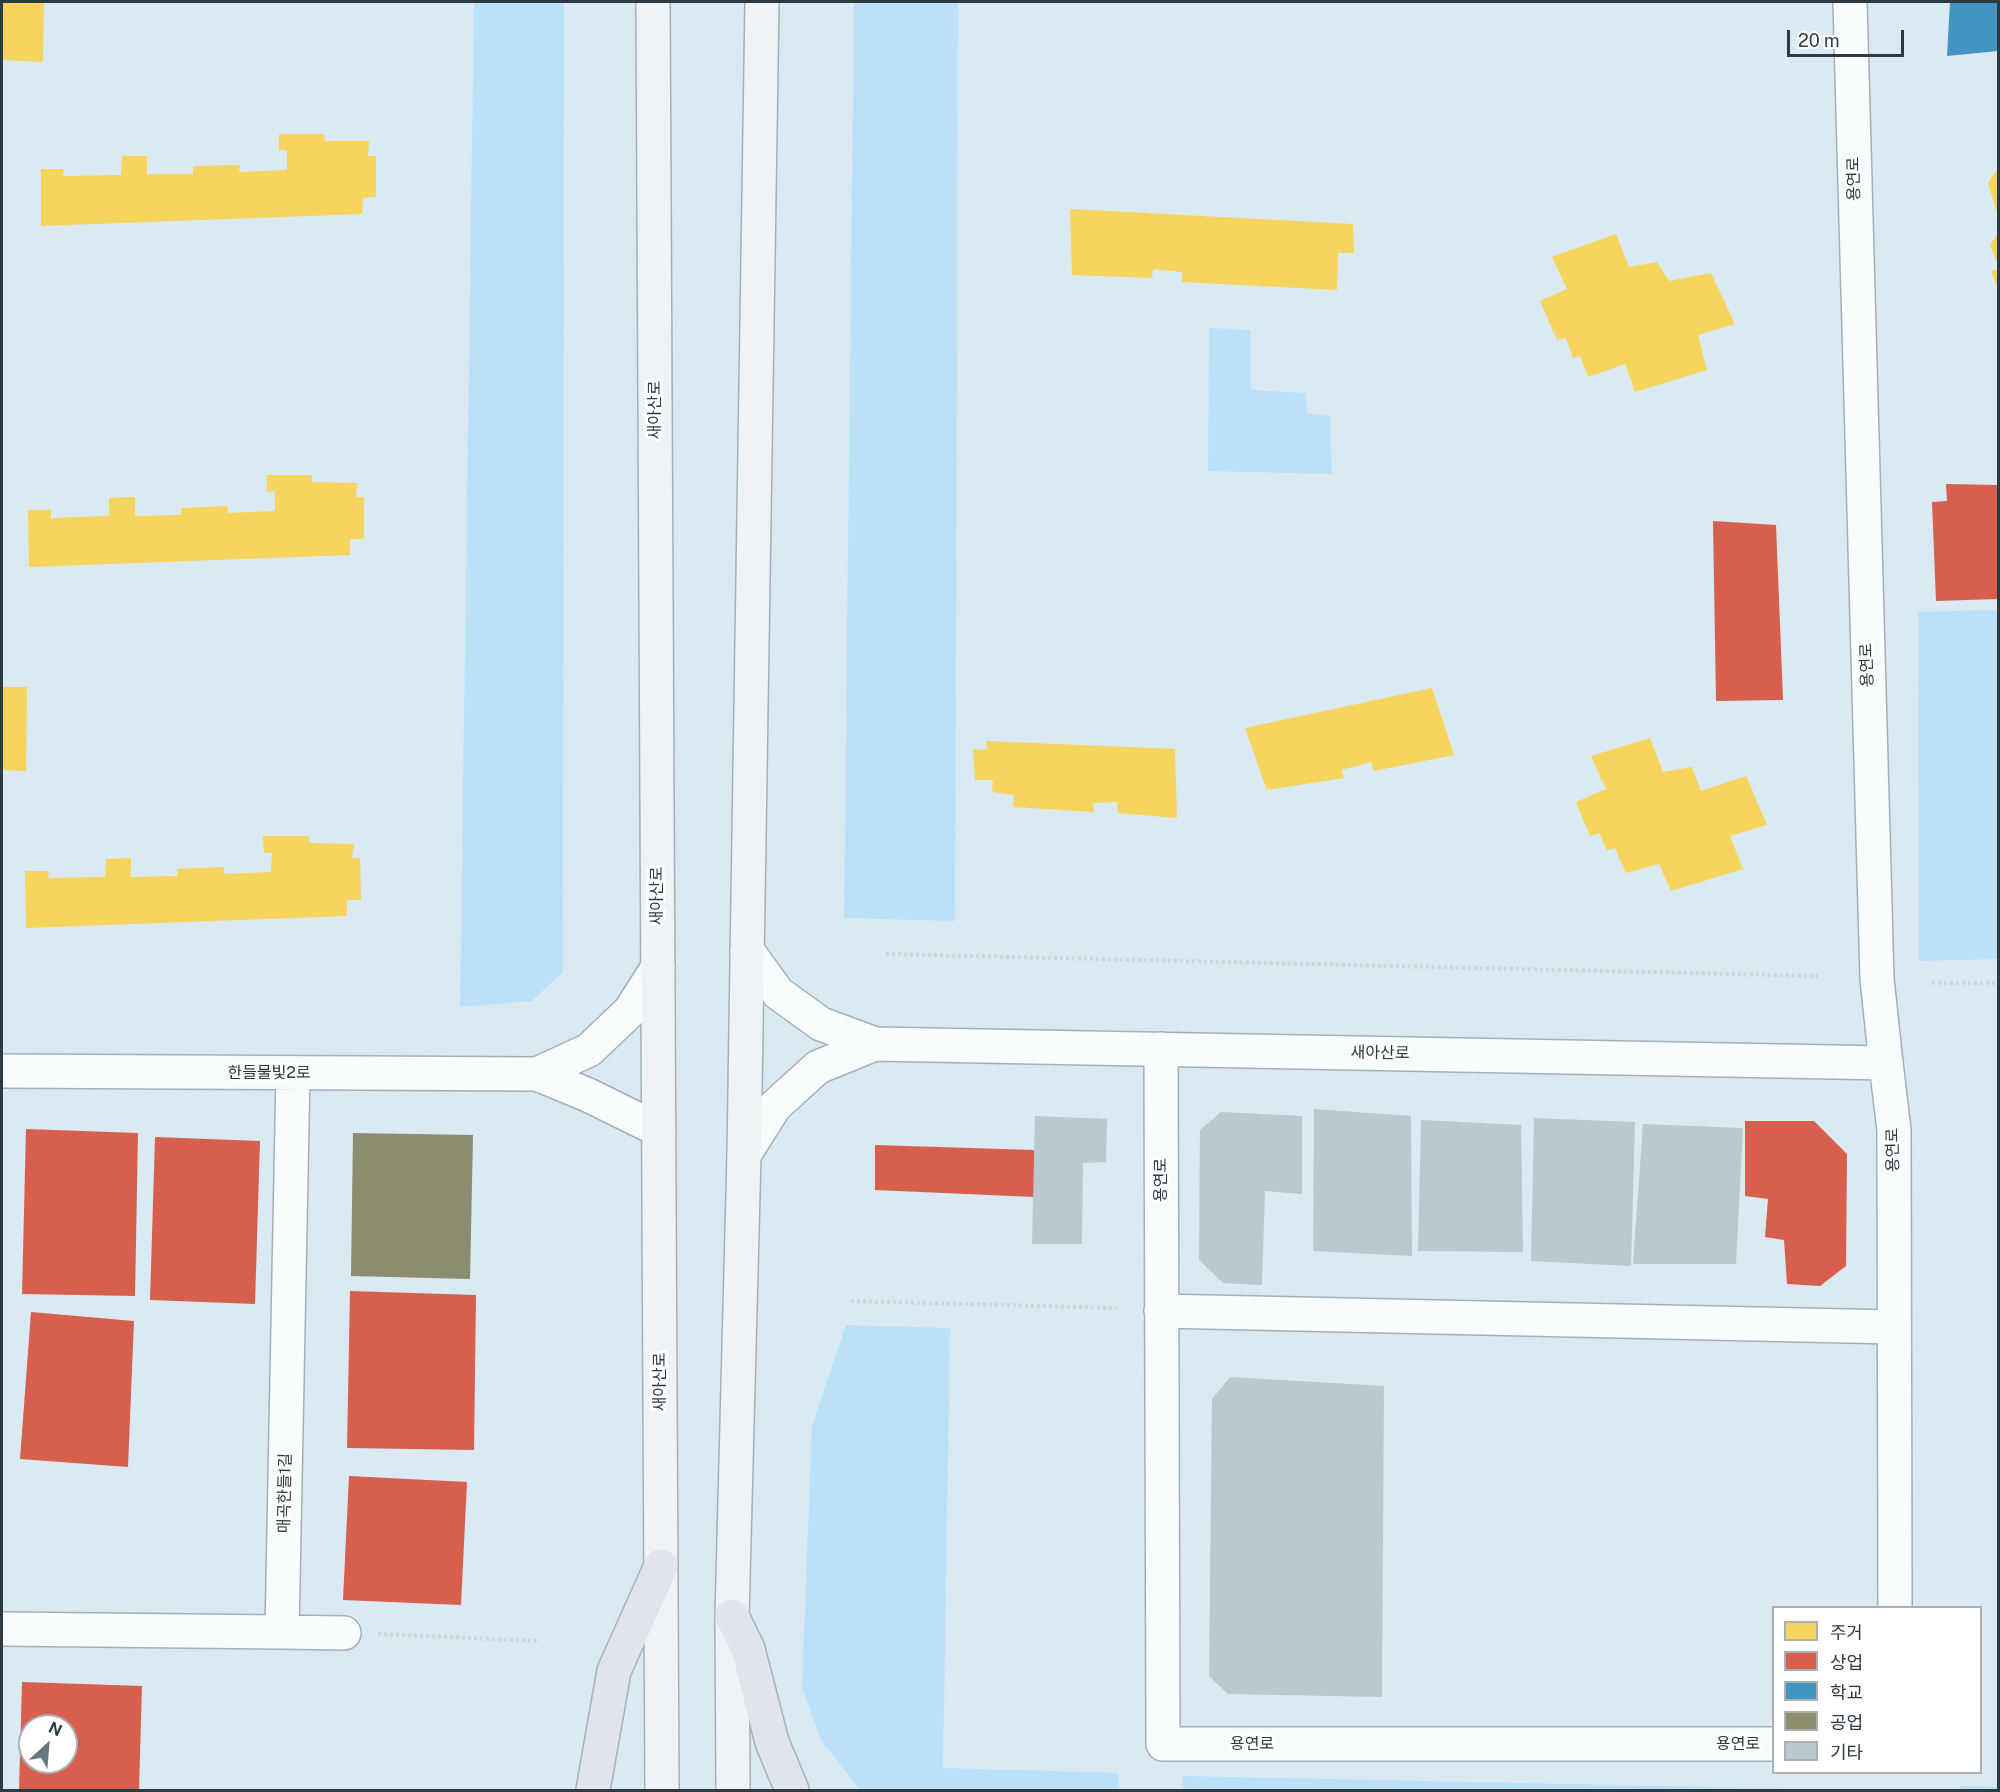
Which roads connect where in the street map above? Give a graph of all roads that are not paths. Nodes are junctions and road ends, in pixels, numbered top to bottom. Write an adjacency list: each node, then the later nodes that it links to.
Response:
1 (653, 2): 5 (main road, 새아산로)
2 (762, 2): 4 (main road)
3 (1850, 2): 8 (street, 용연로)
4 (747, 950): 6 (street, 새아산로); 13 (main road)
5 (658, 967): 11 (street); 12 (main road, 새아산로)
6 (875, 1044): 7 (street, 새아산로); 13 (street, 새아산로)
7 (1161, 1049): 8 (street, 새아산로); 14 (street, 용연로)
8 (1886, 1063): 15 (street, 용연로)
9 (2, 1071): 10 (street, 한들물빛2로)
10 (293, 1073): 11 (street, 한들물빛2로); 20 (street, 매곡한들1길)
11 (537, 1074): 12 (street)
12 (659, 1130): 16 (main road, 새아산로)
13 (744, 1155): 18 (main road)
14 (1161, 1311): 15 (street); 22 (street, 용연로)
15 (1894, 1328): 17 (street, 용연로)
16 (661, 1566): 23 (highway); 24 (main road, 새아산로)
17 (1895, 1606)
18 (732, 1616): 25 (main road); 26 (highway)
19 (2, 1629): 20 (street)
20 (282, 1632): 21 (street)
21 (344, 1633)
22 (1772, 1744)
23 (593, 1791)
24 (662, 1791)
25 (733, 1791)
26 (792, 1791)

